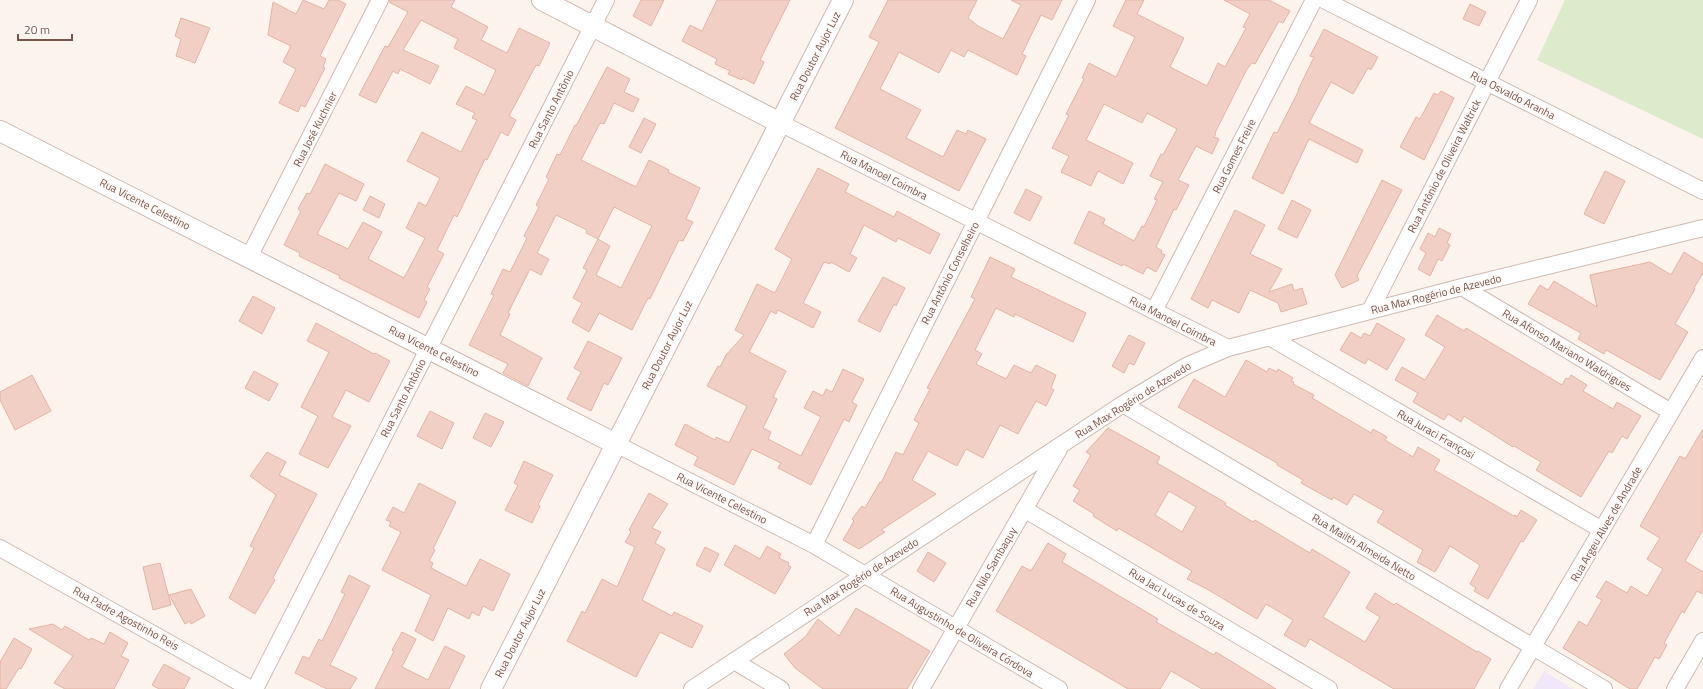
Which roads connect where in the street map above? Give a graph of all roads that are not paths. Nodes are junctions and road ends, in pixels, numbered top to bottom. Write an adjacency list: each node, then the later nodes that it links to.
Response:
1 (380, 0): 16 (street, Rua José Kuchnier)
2 (542, 0): 9 (street, Rua Manoel Coimbra)
3 (606, 0): 9 (street, Rua Santo Antônio)
4 (843, 0): 11 (street, Rua Doutor Aujor Luz)
5 (1086, 0): 14 (street, Rua Antônio Conselheiro)
6 (1314, 0): 18 (street, Rua Gomes Freire)
7 (1324, 0): 10 (street, Rua Osvaldo Aranha)
8 (1529, 0): 10 (street, Rua Antônio de Oliveira Waltrick)
9 (593, 27): 11 (street, Rua Manoel Coimbra); 21 (street, Rua Santo Antônio)
10 (1487, 82): 13 (street, Rua Osvaldo Aranha); 19 (street, Rua Antônio de Oliveira Waltrick)
11 (780, 123): 14 (street, Rua Manoel Coimbra); 26 (street, Rua Doutor Aujor Luz)
12 (0, 131): 16 (street, Rua Vicente Celestino)
13 (1703, 190)
14 (976, 222): 18 (street, Rua Manoel Coimbra); 30 (street, Rua Antônio Conselheiro)
15 (1703, 228): 17 (street, Rua Max Rogério de Azevedo)
16 (249, 257): 21 (street, Rua Vicente Celestino)
17 (1462, 287): 19 (street, Rua Max Rogério de Azevedo); 25 (street, Rua Afonso Mariano Waldrigues)
18 (1154, 311): 22 (street, Rua Manoel Coimbra)
19 (1370, 311): 20 (street, Rua Max Rogério de Azevedo)
20 (1270, 338): 22 (street, Rua Max Rogério de Azevedo); 29 (street, Rua Juraci Françosi)
21 (429, 348): 26 (street, Rua Vicente Celestino); 39 (street, Rua Santo Antônio)
22 (1228, 348): 24 (street, Rua Max Rogério de Azevedo)
23 (1703, 358): 25 (street, Rua Argeu Alves de Andrade)
24 (1123, 404): 27 (street, Rua Max Rogério de Azevedo); 35 (street, Rua Mailth Almeida Netto)
25 (1671, 412): 29 (street, Rua Argeu Alves de Andrade)
26 (616, 444): 30 (street, Rua Vicente Celestino); 37 (street, Rua Doutor Aujor Luz)
27 (1061, 446): 28 (street, Rua Nilo Sambaquy); 32 (street, Rua Max Rogério de Azevedo)
28 (1024, 509): 33 (street, Rua Nilo Sambaquy); 44 (street, Rua Jaci Lucas de Souza)
29 (1602, 530): 35 (street, Rua Argeu Alves de Andrade)
30 (814, 545): 32 (street, Rua Vicente Celestino)
31 (0, 548): 38 (street, Rua Padre Agostinho Reis)
32 (865, 574): 33 (street, Rua Augustinho de Oliveira Córdova); 36 (street, Rua Max Rogério de Azevedo)
33 (956, 628): 42 (street, Rua Nilo Sambaquy); 43 (street, Rua Augustinho de Oliveira Córdova)
34 (1703, 641): 47 (street)
35 (1533, 647): 45 (street, Rua Argeu Alves de Andrade); 46 (street, Rua Mailth Almeida Netto)
36 (734, 661): 40 (street, Rua Max Rogério de Azevedo); 41 (street)
37 (496, 687)
38 (252, 689)
39 (255, 689)
40 (692, 689)
41 (782, 689)
42 (921, 689)
43 (1059, 689)
44 (1329, 689)
45 (1508, 689)
46 (1604, 689)
47 (1675, 689)

